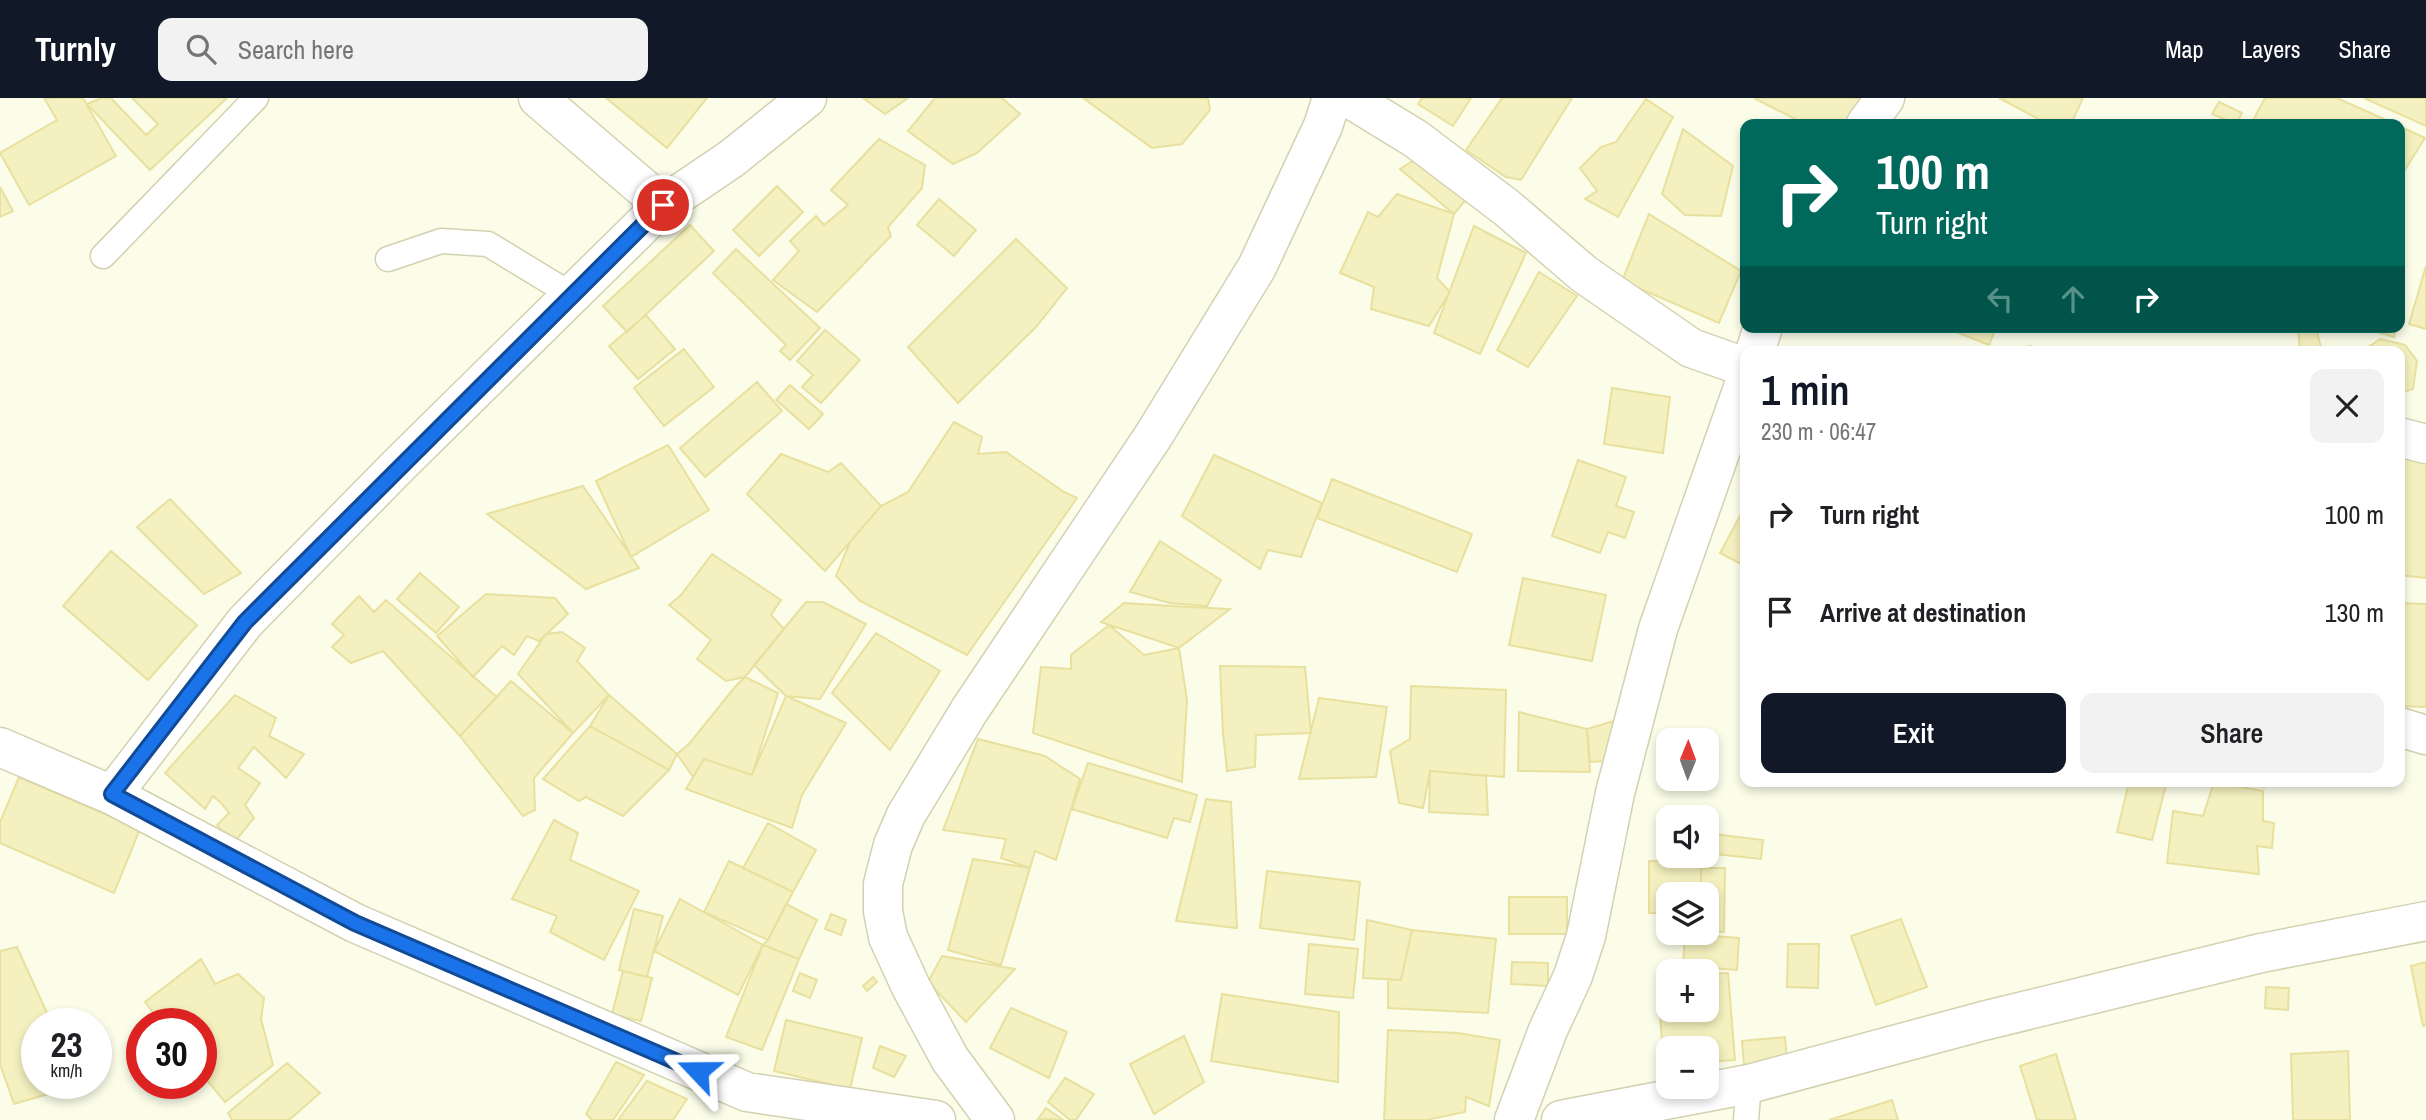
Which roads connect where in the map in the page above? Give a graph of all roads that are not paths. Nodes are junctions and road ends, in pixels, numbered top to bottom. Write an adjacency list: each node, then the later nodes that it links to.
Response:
1 (256, 98): 7 (lane)
2 (538, 98): 6 (street)
3 (807, 98): 6 (street)
4 (1332, 98): 22 (street)
5 (1349, 98): 10 (street)
6 (663, 205): 9 (street)
7 (103, 256)
8 (388, 259): 9 (lane)
9 (572, 295): 17 (street)
10 (1740, 365)
11 (1740, 396): 23 (street)
12 (2405, 439): 13 (street)
13 (2426, 444)
14 (2405, 729): 15 (street)
15 (2426, 735)
16 (0, 747): 17 (street)
17 (112, 794): 20 (street)
18 (2426, 921): 19 (street)
19 (1747, 1102): 24 (street)
20 (737, 1106): 21 (street)
21 (936, 1120)
22 (995, 1120)
23 (1514, 1120)
24 (1561, 1120)

